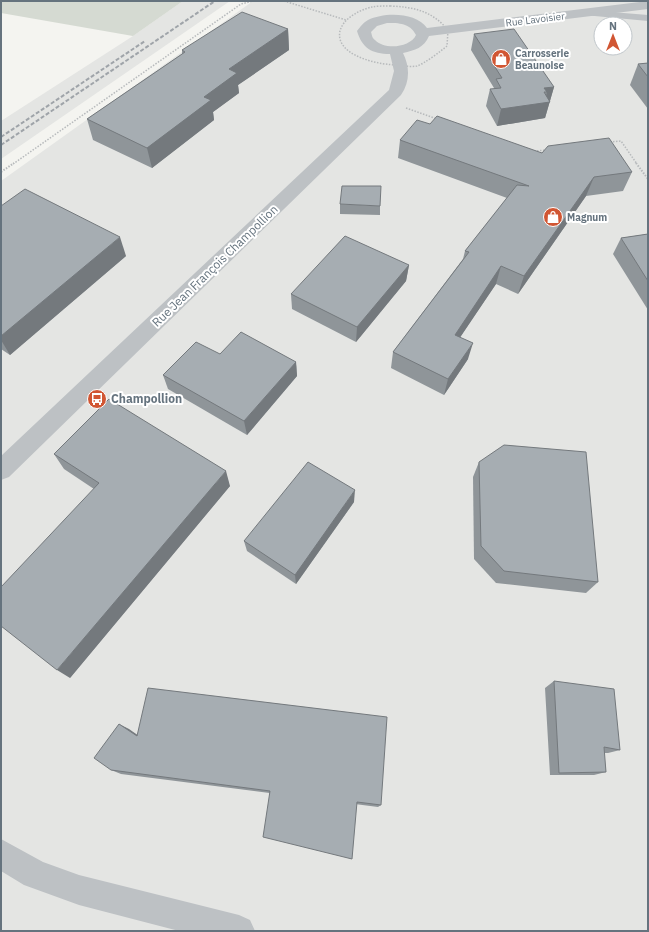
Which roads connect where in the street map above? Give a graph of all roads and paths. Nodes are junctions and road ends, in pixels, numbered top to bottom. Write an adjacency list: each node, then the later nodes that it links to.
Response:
1 (253, 1): 14 (path)
2 (284, 1): 6 (path)
3 (648, 5): 4 (street, Rue Lavoisier)
4 (587, 13): 5 (lane); 7 (street, Rue Lavoisier)
5 (648, 18)
6 (367, 26): 7 (street); 8 (street)
7 (423, 33): 8 (street)
8 (395, 50): 9 (street, Rue Jean François Champollion)
9 (386, 102): 10 (path); 16 (street, Rue Jean François Champollion)
10 (437, 119)
11 (606, 143): 15 (path)
12 (547, 150): 13 (path)
13 (533, 151)
14 (1, 172)
15 (648, 180)
16 (1, 470)
17 (1, 854): 18 (street)
18 (239, 931)

